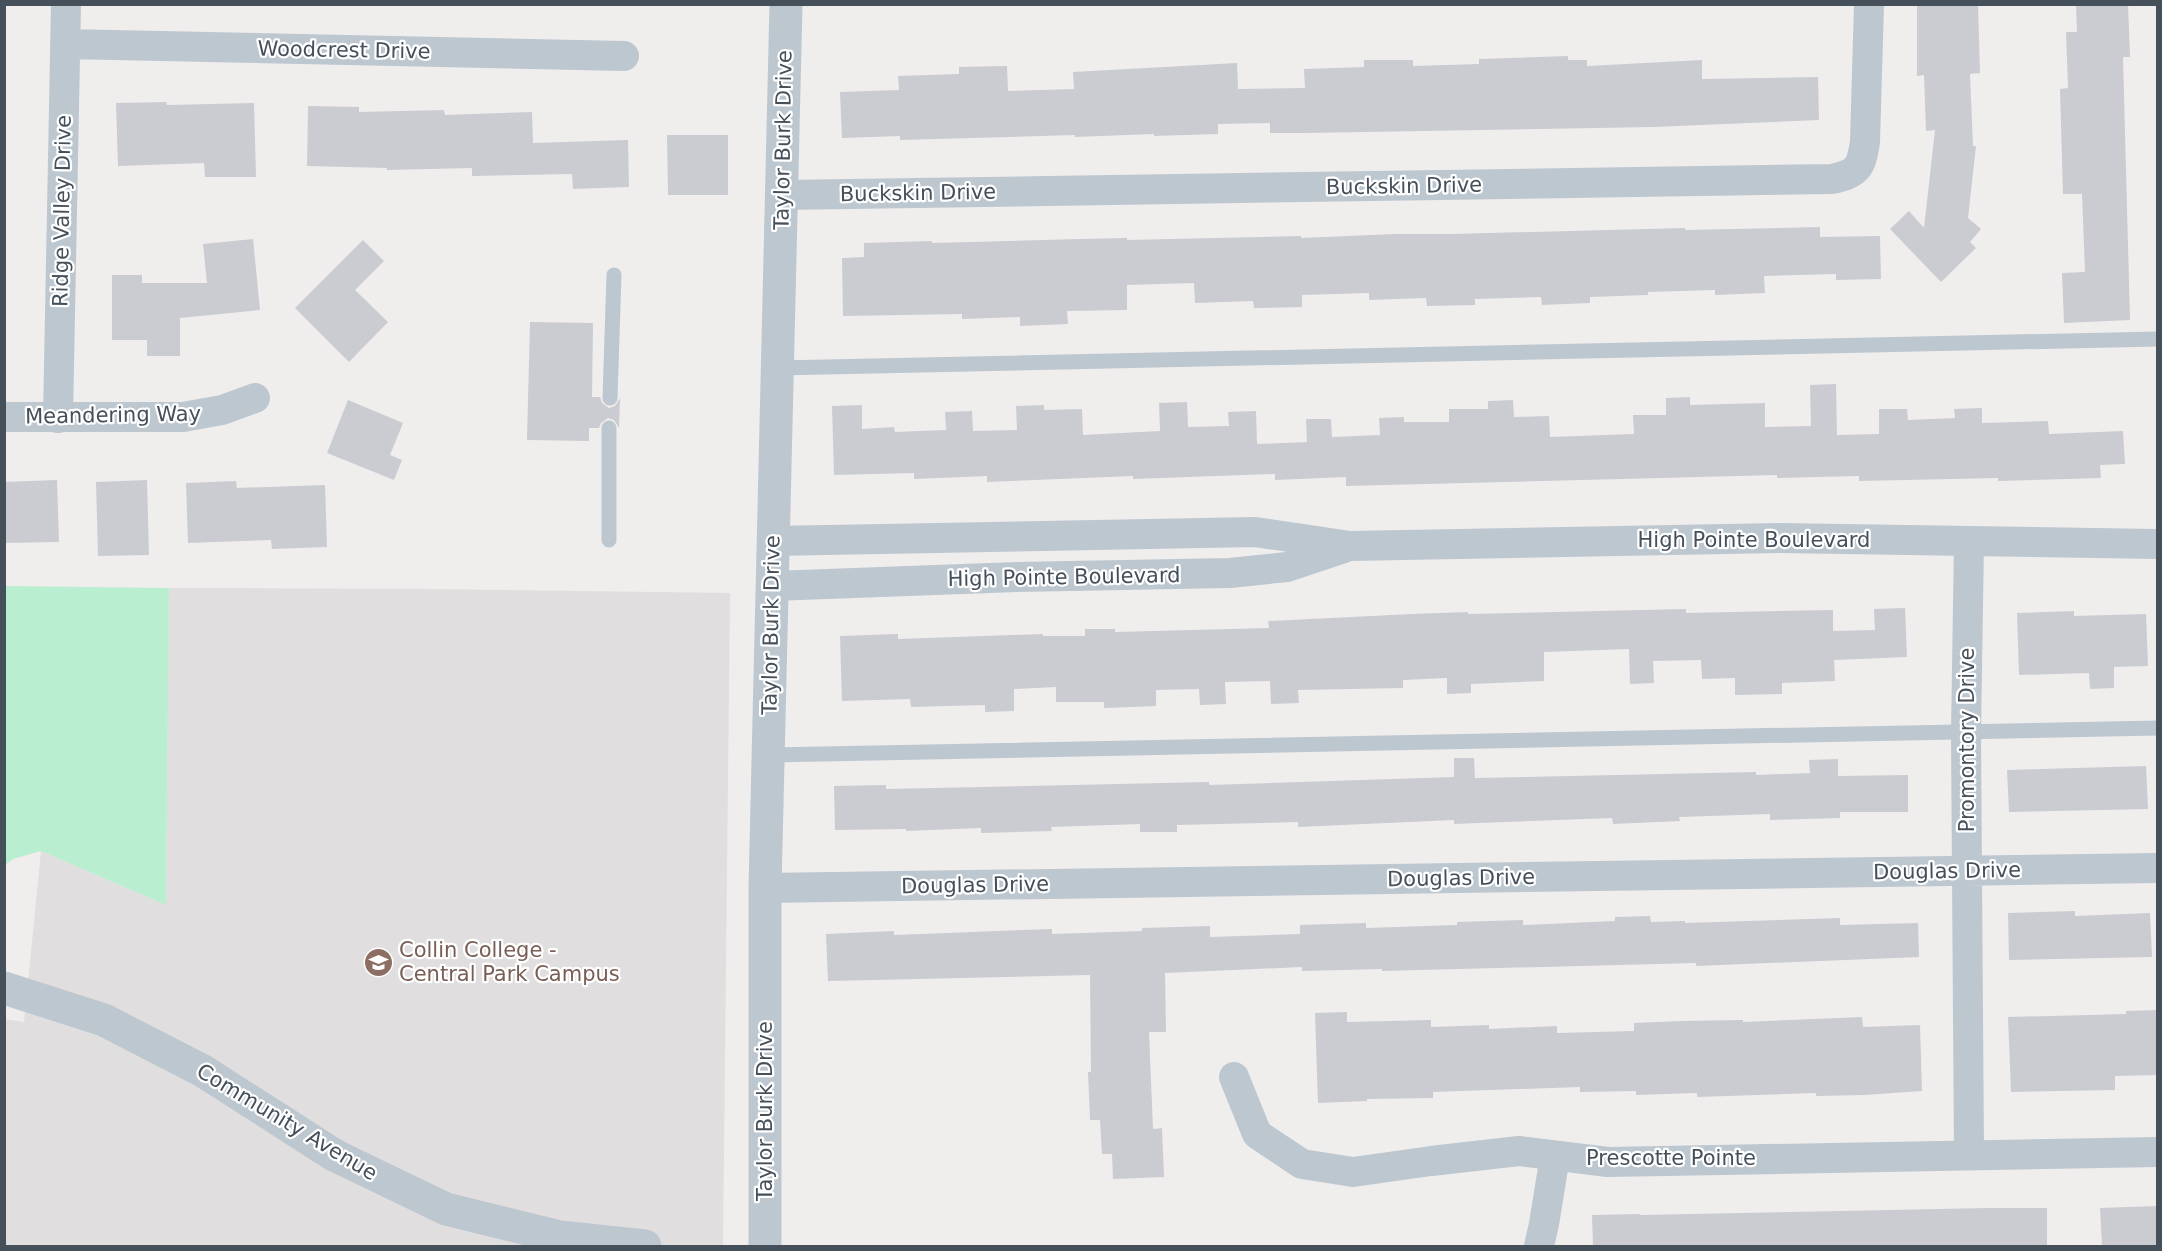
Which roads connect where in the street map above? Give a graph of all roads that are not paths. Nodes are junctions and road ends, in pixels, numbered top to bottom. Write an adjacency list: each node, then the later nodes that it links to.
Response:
1 (66, 4): 4 (street, Ridge Valley Drive)
2 (786, 4): 6 (street, Taylor Burk Drive)
3 (1869, 4): 6 (street, Buckskin Drive)
4 (65, 44): 5 (street, Woodcrest Drive); 13 (street, Ridge Valley Drive)
5 (624, 56)
6 (782, 195): 9 (street, Taylor Burk Drive)
7 (614, 275): 11 (lane)
8 (2157, 339): 9 (lane)
9 (777, 368): 16 (street, Taylor Burk Drive)
10 (255, 398): 13 (street, Meandering Way)
11 (610, 398)
12 (4, 417): 13 (street, Meandering Way)
13 (58, 418)
14 (609, 428): 15 (lane)
15 (609, 540)
16 (772, 541): 19 (street, High Pointe Boulevard); 20 (street, Taylor Burk Drive)
17 (1969, 541): 18 (street, High Pointe Boulevard); 19 (street, High Pointe Boulevard); 22 (street, Promontory Drive)
18 (2157, 544)
19 (1350, 546): 20 (street, High Pointe Boulevard)
20 (773, 586): 23 (street, Taylor Burk Drive)
21 (2157, 728): 22 (lane)
22 (1966, 733): 23 (lane); 25 (street, Promontory Drive)
23 (769, 755): 26 (street, Taylor Burk Drive)
24 (2157, 868): 25 (street, Douglas Drive)
25 (1968, 871): 26 (street, Douglas Drive); 30 (street, Promontory Drive)
26 (765, 888): 33 (street, Taylor Burk Drive)
27 (4, 988): 32 (street, Community Avenue)
28 (1234, 1077): 31 (street, Prescotte Pointe)
29 (2157, 1152): 30 (street, Prescotte Pointe)
30 (1969, 1155): 31 (street, Prescotte Pointe)
31 (1555, 1156): 34 (street)
32 (645, 1246)
33 (765, 1246)
34 (1539, 1246)

